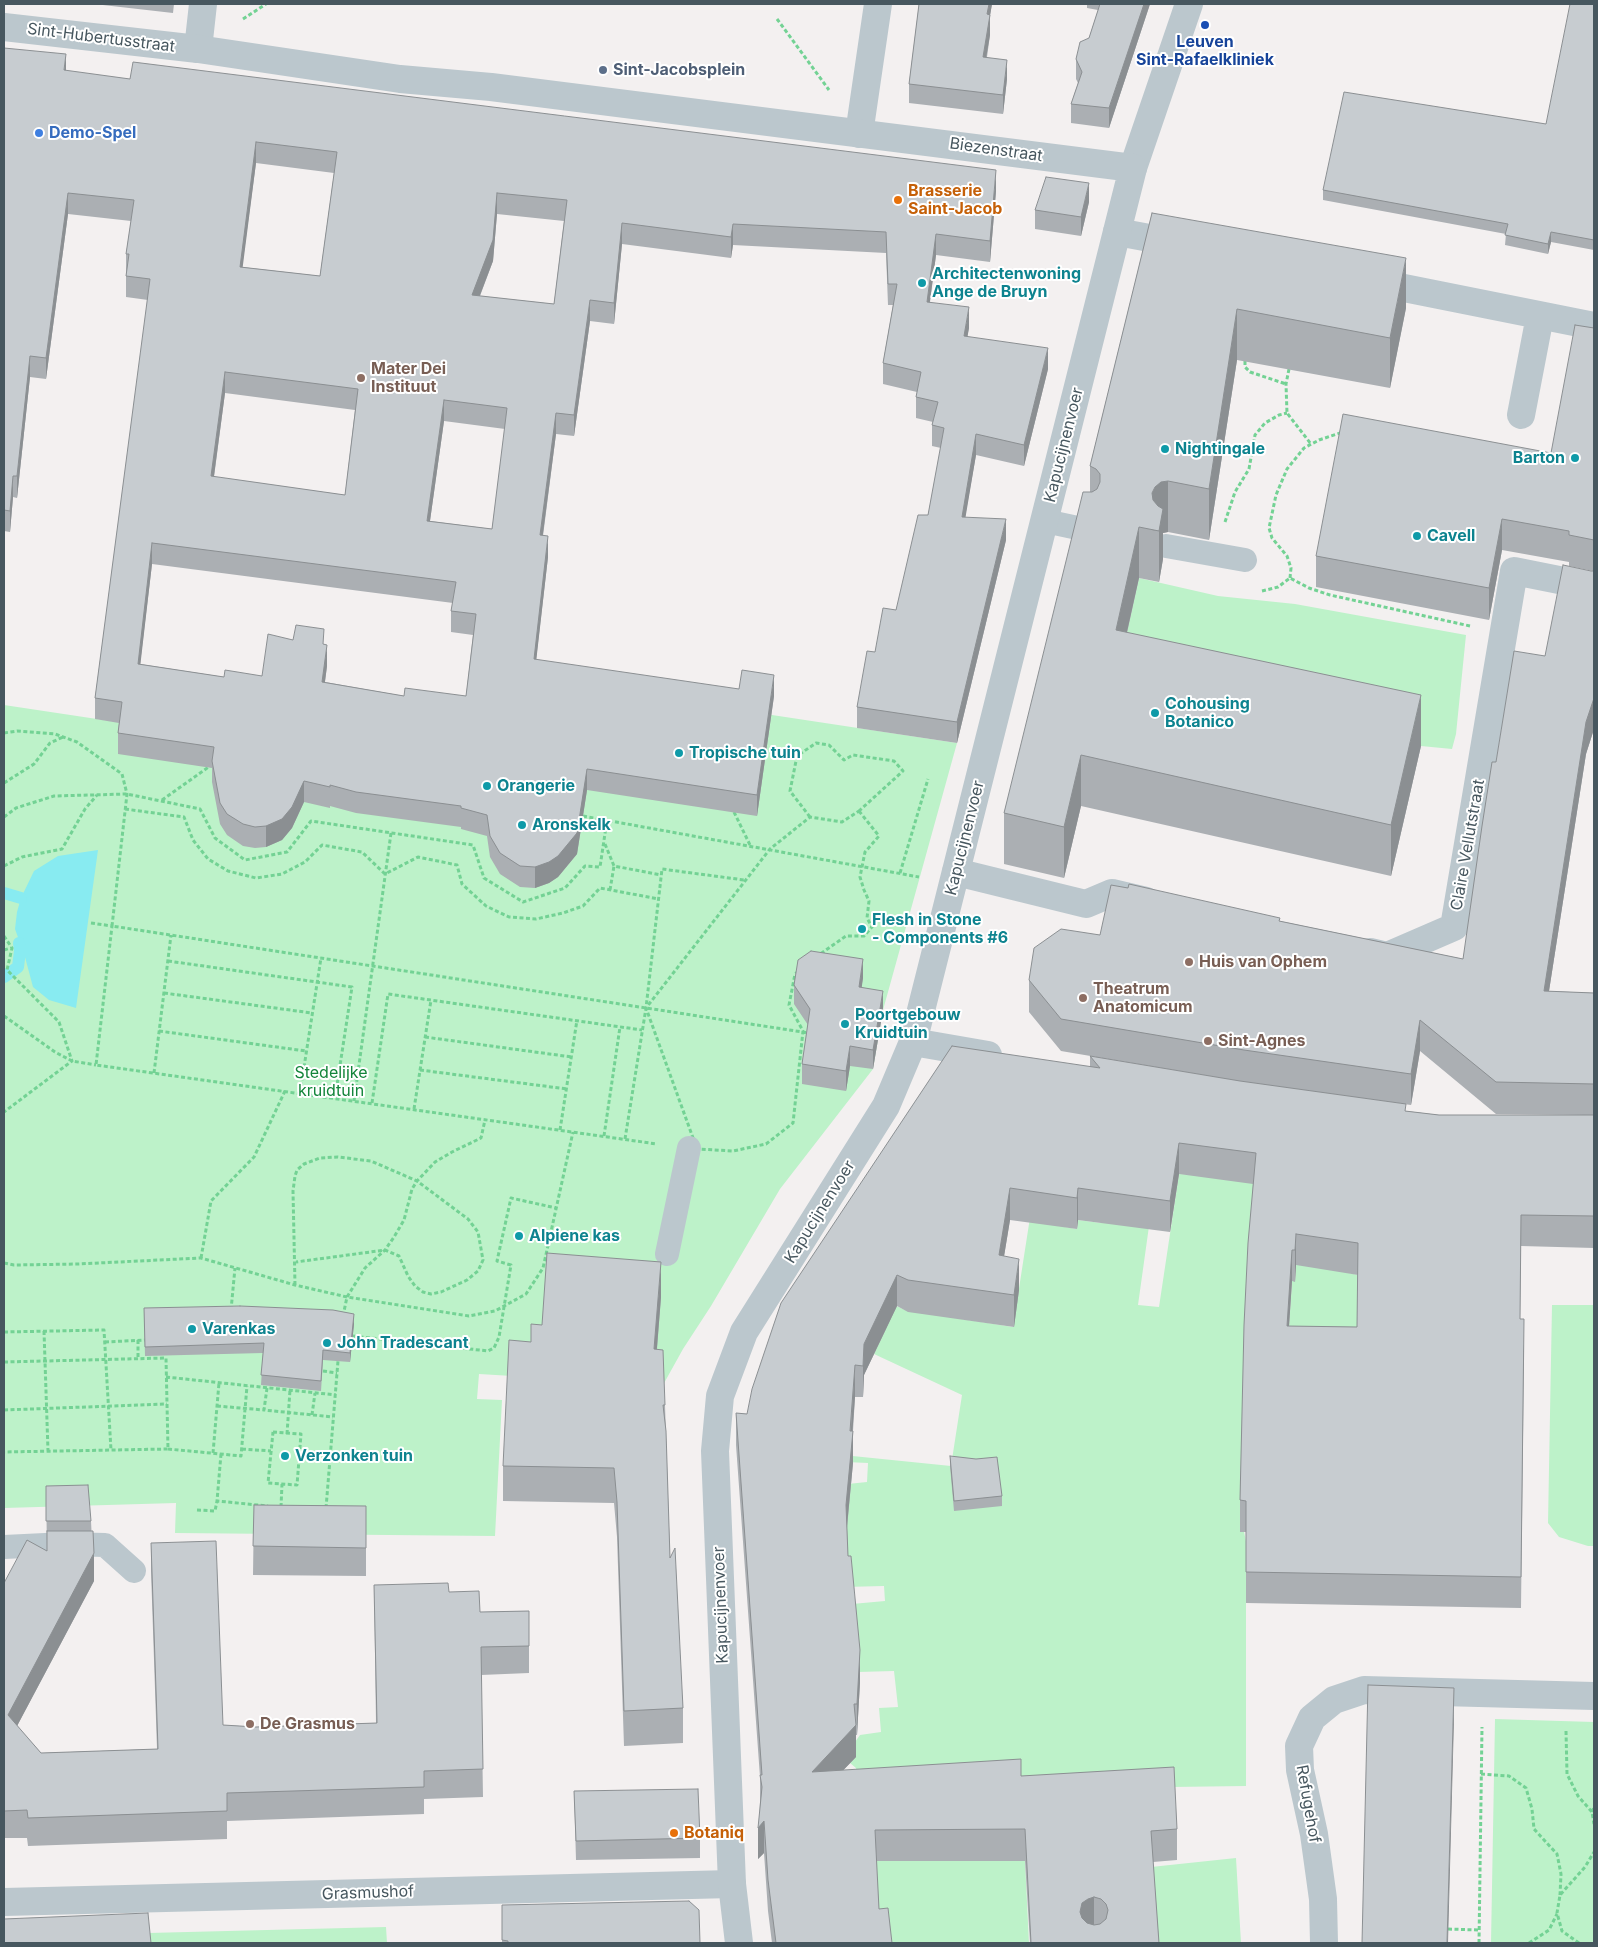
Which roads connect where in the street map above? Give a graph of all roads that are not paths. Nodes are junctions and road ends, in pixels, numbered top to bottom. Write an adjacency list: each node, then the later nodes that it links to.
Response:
1 (203, 4): 5 (street)
2 (878, 4): 6 (street)
3 (1189, 4): 7 (street, Kapucijnenvoer)
4 (4, 27): 5 (street, Sint-Hubertusstraat)
5 (198, 49): 6 (street)
6 (859, 134): 7 (street, Biezenstraat)
7 (1133, 168): 8 (street, Kapucijnenvoer)
8 (1117, 232): 9 (street); 14 (street, Kapucijnenvoer)
9 (1204, 249)
10 (1348, 277): 11 (street)
11 (1540, 316): 12 (street); 13 (street)
12 (1594, 326)
13 (1521, 415)
14 (1045, 521): 15 (lane); 19 (street, Kapucijnenvoer)
15 (1087, 530)
16 (1166, 546): 17 (lane)
17 (1246, 560)
18 (1594, 588): 21 (street, Claire Vellutstraat)
19 (956, 872): 20 (street); 22 (street, Kapucijnenvoer)
20 (1168, 906)
21 (1349, 947)
22 (913, 1042): 23 (street); 29 (street, Kapucijnenvoer)
23 (1010, 1059)
24 (693, 1149): 25 (lane)
25 (667, 1254)
26 (4, 1547): 27 (lane)
27 (134, 1571)
28 (1594, 1696): 32 (street, Refugehof)
29 (732, 1884): 30 (street, Grasmushof); 31 (street, Kapucijnenvoer)
30 (4, 1902)
31 (739, 1943)
32 (1324, 1943)

